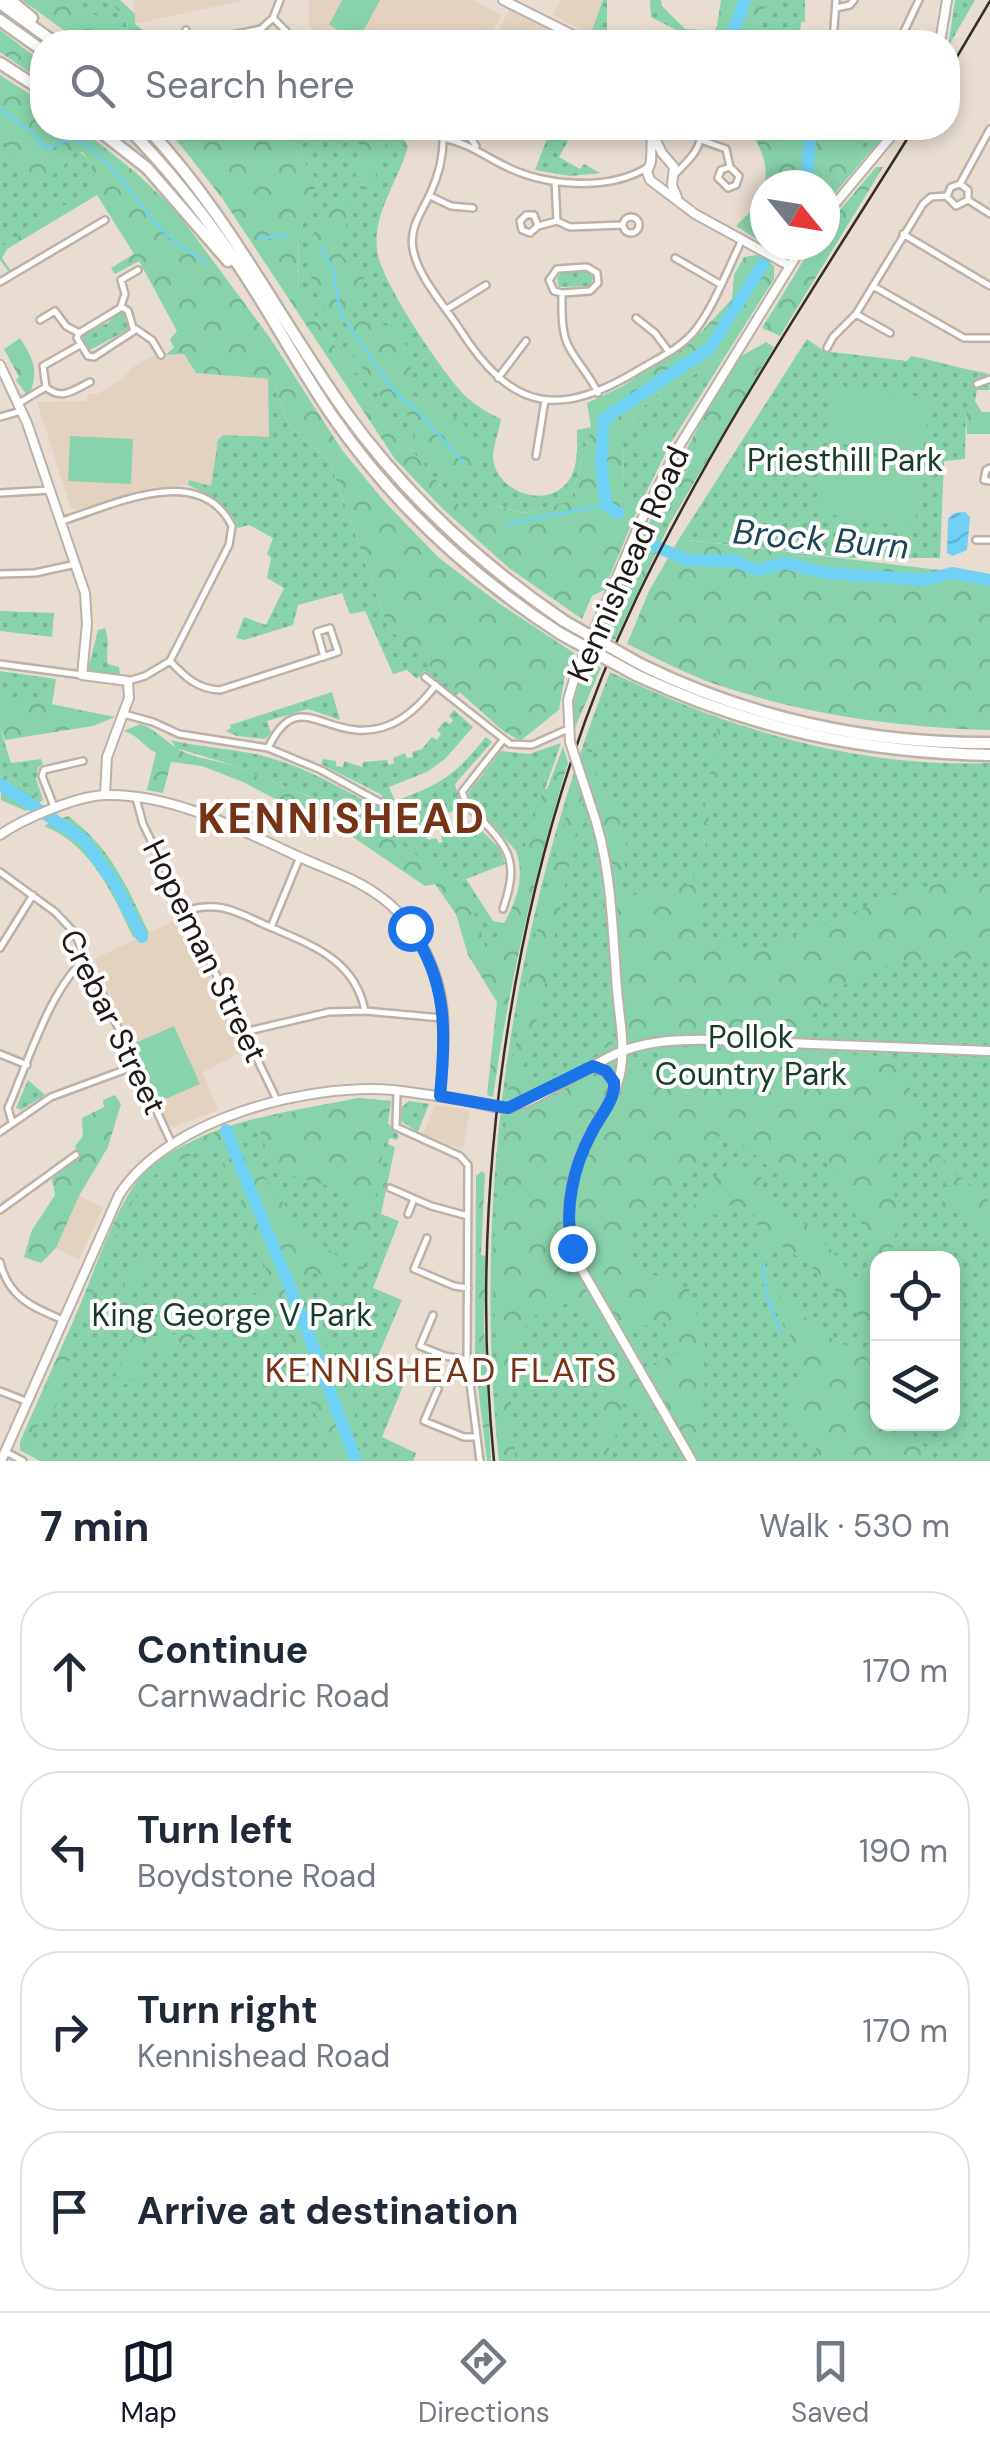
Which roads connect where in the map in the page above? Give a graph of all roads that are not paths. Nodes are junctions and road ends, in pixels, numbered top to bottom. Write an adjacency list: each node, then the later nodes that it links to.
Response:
1 (10, 0): 9 (highway)
2 (280, 0): 10 (street)
3 (504, 0): 15 (street)
4 (854, 0): 8 (street)
5 (919, 0): 17 (street)
6 (947, 0): 18 (street)
7 (0, 3): 9 (highway)
8 (836, 4): 16 (street)
9 (24, 16): 12 (highway)
10 (273, 18): 13 (street); 14 (street)
11 (5, 23): 19 (highway)
12 (42, 30)
13 (257, 30)
14 (285, 30)
15 (565, 30)
16 (834, 30)
17 (905, 30)
18 (942, 30)
19 (30, 41)
20 (0, 64): 21 (highway)
21 (30, 83)
22 (990, 128): 42 (street)
23 (114, 140): 67 (highway)
24 (139, 140): 67 (highway)
25 (157, 140): 105 (highway, bridge)
26 (443, 140): 34 (street)
27 (456, 140): 33 (street); 34 (street)
28 (473, 140): 33 (street)
29 (651, 140): 37 (street)
30 (657, 140): 35 (street)
31 (701, 140): 36 (street); 38 (street)
32 (888, 140): 46 (street)
33 (478, 148): 41 (street)
34 (444, 151): 44 (street)
35 (669, 161): 36 (street); 37 (street); 40 (street)
36 (688, 162): 40 (street)
37 (650, 165): 39 (street); 43 (street)
38 (730, 166): 38 (street)
39 (630, 177): 41 (street); 43 (street)
40 (674, 177): 43 (street); 48 (street)
41 (554, 182): 52 (street)
42 (960, 184): 45 (street); 47 (street)
43 (656, 185): 48 (street)
44 (430, 196): 49 (street); 69 (street)
45 (947, 196): 47 (street); 55 (street)
46 (840, 198)
47 (968, 200): 50 (street)
48 (678, 201): 56 (street)
49 (473, 208)
50 (990, 214)
51 (104, 220): 61 (street)
52 (557, 220): 53 (street); 54 (street)
53 (623, 225)
54 (538, 226)
55 (903, 234): 64 (street); 65 (street)
56 (742, 240): 59 (street); 63 (street)
57 (675, 258): 63 (street)
58 (794, 260): 59 (street, Kennishead Road)
59 (790, 266): 111 (street, Kennishead Road)
60 (138, 270): 68 (street)
61 (0, 282)
62 (486, 284): 69 (street)
63 (720, 284): 80 (street)
64 (873, 286): 70 (street); 76 (street)
65 (990, 286)
66 (562, 293): 66 (street); 88 (street)
67 (258, 296): 105 (highway, bridge)
68 (120, 307): 73 (street); 74 (street)
69 (448, 310): 83 (street)
70 (856, 314): 75 (street); 79 (street)
71 (636, 318): 80 (street)
72 (40, 320): 74 (street)
73 (135, 329): 78 (street); 81 (street)
74 (78, 333): 78 (street)
75 (890, 333)
76 (990, 338)
77 (526, 341): 83 (street)
78 (80, 345): 87 (street)
79 (828, 348)
80 (669, 352): 88 (street)
81 (161, 355)
82 (0, 365): 90 (street)
83 (498, 378): 89 (street)
84 (990, 378): 86 (street)
85 (90, 382): 87 (street)
86 (977, 384)
87 (46, 387): 90 (street)
88 (598, 393): 89 (street)
89 (544, 400): 92 (street)
90 (21, 406): 91 (street); 95 (street)
91 (0, 417)
92 (536, 456)
93 (990, 468): 94 (street)
94 (990, 481)
95 (50, 490): 96 (street); 97 (street)
96 (0, 492)
97 (62, 521): 100 (street); 103 (street)
98 (976, 540): 99 (street)
99 (990, 540)
100 (76, 564): 101 (street); 106 (street)
101 (0, 574)
102 (324, 657): 102 (street); 103 (street)
103 (170, 661): 108 (street)
104 (0, 664): 106 (street)
105 (638, 670): 113 (highway); 116 (highway)
106 (82, 676): 108 (street)
107 (425, 677): 109 (street)
108 (128, 681): 110 (street)
109 (436, 684): 112 (street); 114 (street)
110 (124, 714): 114 (street); 119 (street)
111 (568, 729): 112 (street); 135 (street, Kennishead Road, bridge)
112 (502, 740): 127 (street)
113 (990, 743)
114 (268, 748): 121 (street)
115 (72, 754): 118 (street)
116 (990, 755)
117 (82, 761): 118 (street)
118 (74, 762): 122 (street)
119 (104, 794): 120 (street); 122 (street)
120 (136, 798): 124 (street); 128 (street, Hopeman Street)
121 (379, 802)
122 (58, 808): 123 (street)
123 (0, 835)
124 (300, 857): 129 (street); 133 (street)
125 (0, 872): 126 (street, Crebar Street)
126 (33, 894): 130 (street); 131 (street, Crebar Street)
127 (503, 909)
128 (185, 910): 129 (street); 134 (street, Hopeman Street)
129 (271, 928): 132 (street)
130 (0, 948)
131 (87, 958): 138 (street); 139 (street, Crebar Street)
132 (365, 1011): 133 (street); 134 (street)
133 (445, 1018): 143 (street)
134 (244, 1032): 144 (street, Hopeman Street)
135 (622, 1051): 136 (street); 140 (street); 141 (street, Kennishead Road)
136 (990, 1051)
137 (0, 1054): 138 (street)
138 (26, 1065): 145 (street)
139 (135, 1066): 145 (street); 147 (street, Crebar Street)
140 (593, 1066): 141 (street); 143 (street)
141 (615, 1088): 170 (street, Kennishead Road)
142 (397, 1091): 143 (street); 144 (street); 155 (street)
143 (440, 1096)
144 (279, 1103): 147 (street)
145 (12, 1122): 146 (street)
146 (0, 1132)
147 (171, 1142): 160 (street)
148 (76, 1155): 149 (street)
149 (45, 1177): 150 (street); 153 (street)
150 (51, 1188)
151 (390, 1188): 152 (street)
152 (414, 1199): 154 (street); 155 (street)
153 (0, 1210)
154 (408, 1214)
155 (468, 1216): 158 (street)
156 (427, 1238): 158 (street)
157 (0, 1262): 160 (street)
158 (468, 1288): 161 (street)
159 (433, 1315): 161 (street)
160 (62, 1320): 164 (street)
161 (467, 1360): 165 (street)
162 (438, 1389): 165 (street)
163 (0, 1391): 164 (street)
164 (28, 1402): 166 (street)
165 (476, 1437): 169 (street)
166 (6, 1452): 167 (street); 168 (street)
167 (1, 1461)
168 (23, 1461)
169 (480, 1461)
170 (692, 1461)

